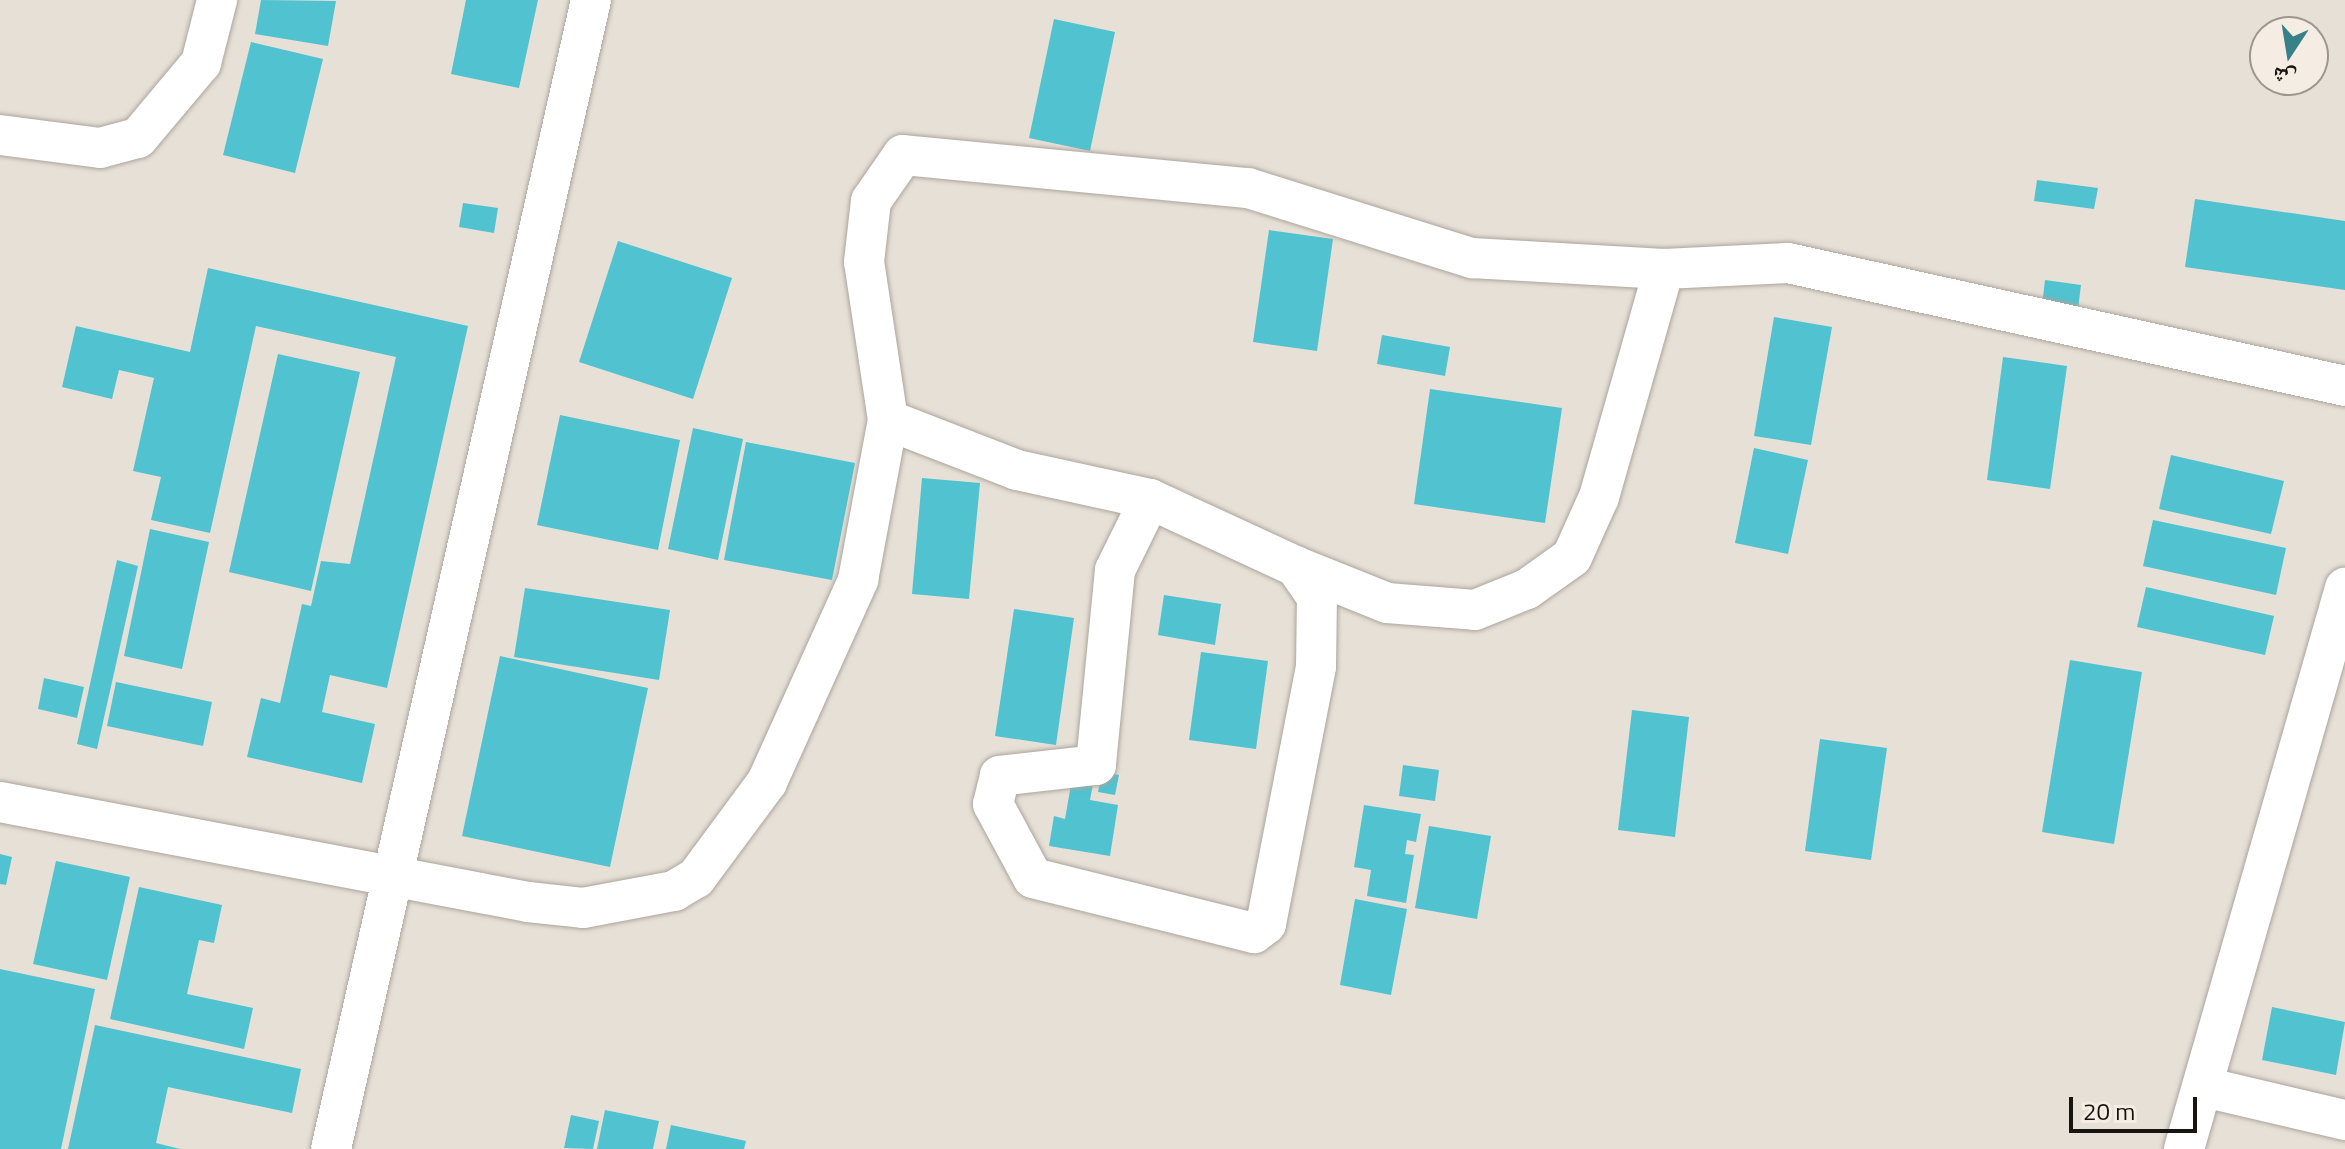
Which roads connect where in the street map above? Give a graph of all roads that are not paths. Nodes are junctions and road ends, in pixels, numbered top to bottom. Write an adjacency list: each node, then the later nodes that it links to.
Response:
1 (217, 0): 3 (street)
2 (591, 0): 11 (street)
3 (0, 135)
4 (1664, 269): 5 (street); 6 (street); 8 (street)
5 (2345, 386)
6 (888, 420): 7 (street); 11 (street)
7 (1150, 499): 8 (street); 8 (street)
8 (1295, 566)
9 (2345, 588): 12 (street)
10 (0, 802): 11 (street)
11 (387, 879): 14 (street)
12 (2204, 1087): 13 (street); 15 (street)
13 (2345, 1120)
14 (331, 1149)
15 (2184, 1149)

